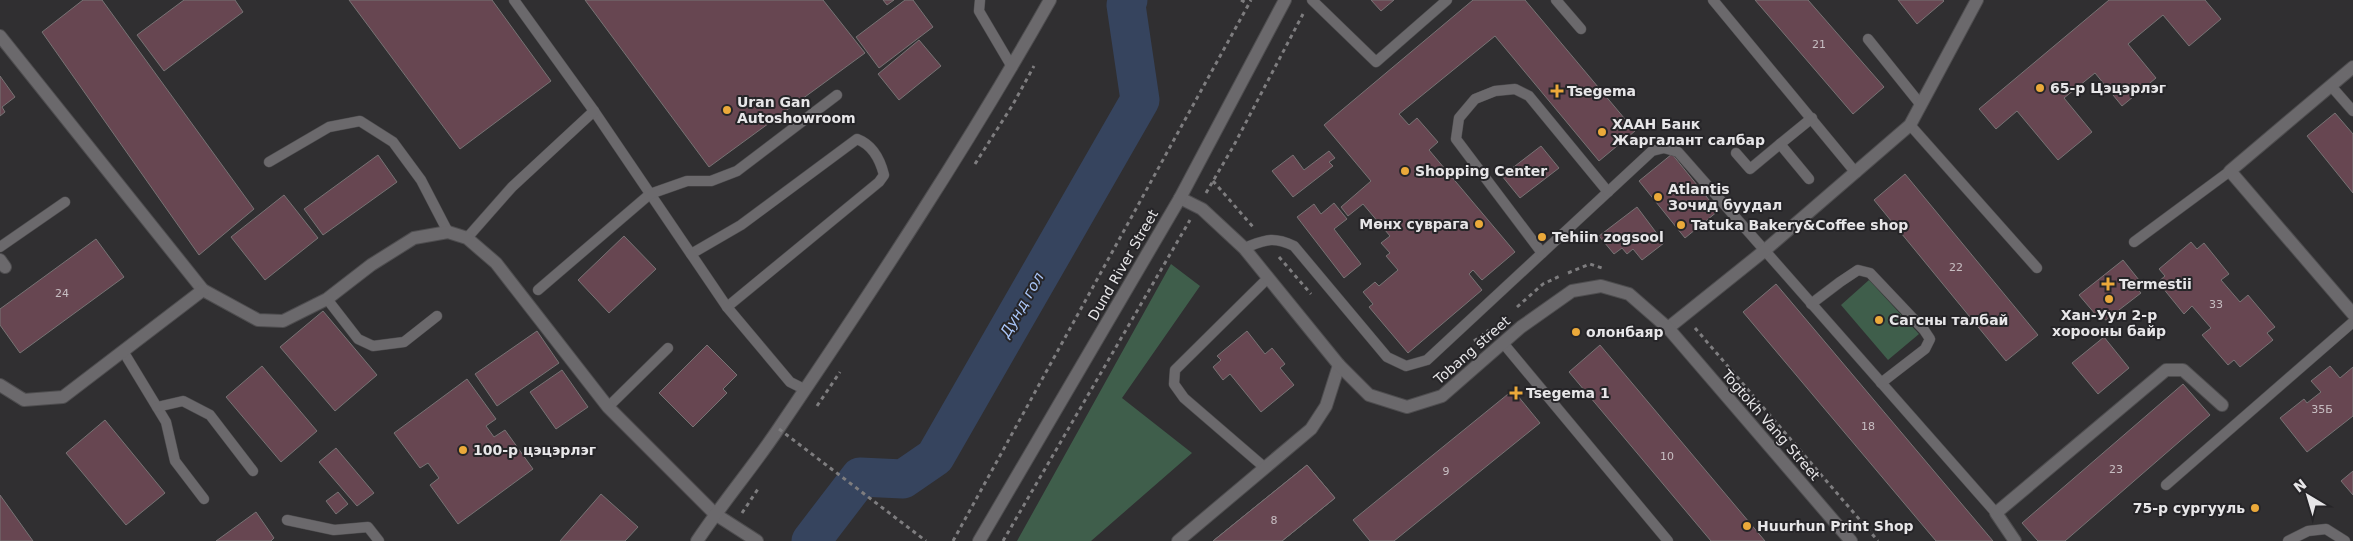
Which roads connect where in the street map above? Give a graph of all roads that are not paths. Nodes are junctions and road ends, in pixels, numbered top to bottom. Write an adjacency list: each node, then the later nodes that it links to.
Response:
1 (514, 0): 18 (lane)
2 (980, 0): 13 (lane)
3 (1050, 0): 13 (street)
4 (1285, 0): 30 (street, Dund River Street)
5 (1312, 0): 6 (lane)
6 (1447, 0)
7 (1556, 0): 10 (lane)
8 (1713, 0): 20 (lane)
9 (1977, 0): 17 (street)
10 (1581, 29)
11 (0, 36): 42 (street)
12 (1868, 39): 17 (lane)
13 (1012, 67): 57 (street)
14 (2353, 67): 15 (street)
15 (2331, 86): 19 (lane); 25 (street)
16 (837, 95): 29 (lane)
17 (1921, 105): 21 (street)
18 (594, 111): 29 (lane); 33 (lane)
19 (2353, 111)
20 (1812, 118): 22 (lane); 26 (lane)
21 (1910, 125): 26 (street); 40 (lane)
22 (1780, 144): 23 (lane); 27 (lane)
23 (1736, 153)
24 (269, 162): 32 (lane)
25 (2230, 171): 34 (lane); 47 (street)
26 (1856, 173): 37 (street)
27 (1809, 179)
28 (1608, 192): 37 (lane); 38 (lane); 38 (lane)
29 (650, 194): 39 (lane); 43 (lane)
30 (1180, 198): 36 (street, Tobang street); 71 (street, Dund River Street)
31 (65, 202): 35 (lane)
32 (448, 232): 33 (street); 44 (street)
33 (467, 238): 60 (street)
34 (2134, 242)
35 (0, 247)
36 (1244, 248): 38 (lane); 41 (street, Tobang street)
37 (1764, 251): 45 (lane); 50 (street)
38 (1542, 253)
39 (691, 254): 46 (lane); 46 (lane)
40 (2038, 268)
41 (1268, 278): 54 (street, Tobang street); 61 (lane)
42 (203, 290): 44 (street); 53 (street)
43 (538, 290)
44 (327, 299): 48 (lane)
45 (1811, 304): 55 (lane); 55 (lane)
46 (727, 307): 57 (lane)
47 (2353, 314)
48 (437, 316)
49 (2353, 322): 63 (lane)
50 (1668, 328): 51 (street, Tobang street); 74 (street, Togtokh Vang Street)
51 (1504, 343): 54 (street, Tobang street); 73 (lane)
52 (668, 348): 60 (lane)
53 (123, 351): 56 (street); 59 (lane)
54 (1339, 365): 61 (street)
55 (1880, 383): 65 (lane)
56 (0, 385)
57 (804, 389): 66 (street)
58 (2222, 405): 65 (street)
59 (157, 407): 62 (lane); 64 (lane)
60 (608, 407): 66 (street)
61 (1264, 467): 72 (street)
62 (253, 471)
63 (2166, 485)
64 (204, 500)
65 (1996, 513): 75 (street)
66 (715, 514): 69 (street); 70 (street)
67 (287, 520): 68 (lane)
68 (379, 541)
69 (697, 541)
70 (757, 541)
71 (979, 541)
72 (1178, 541)
73 (1668, 541)
74 (1851, 541)
75 (2016, 541)
76 (2288, 541): 77 (lane)
77 (2345, 541)

